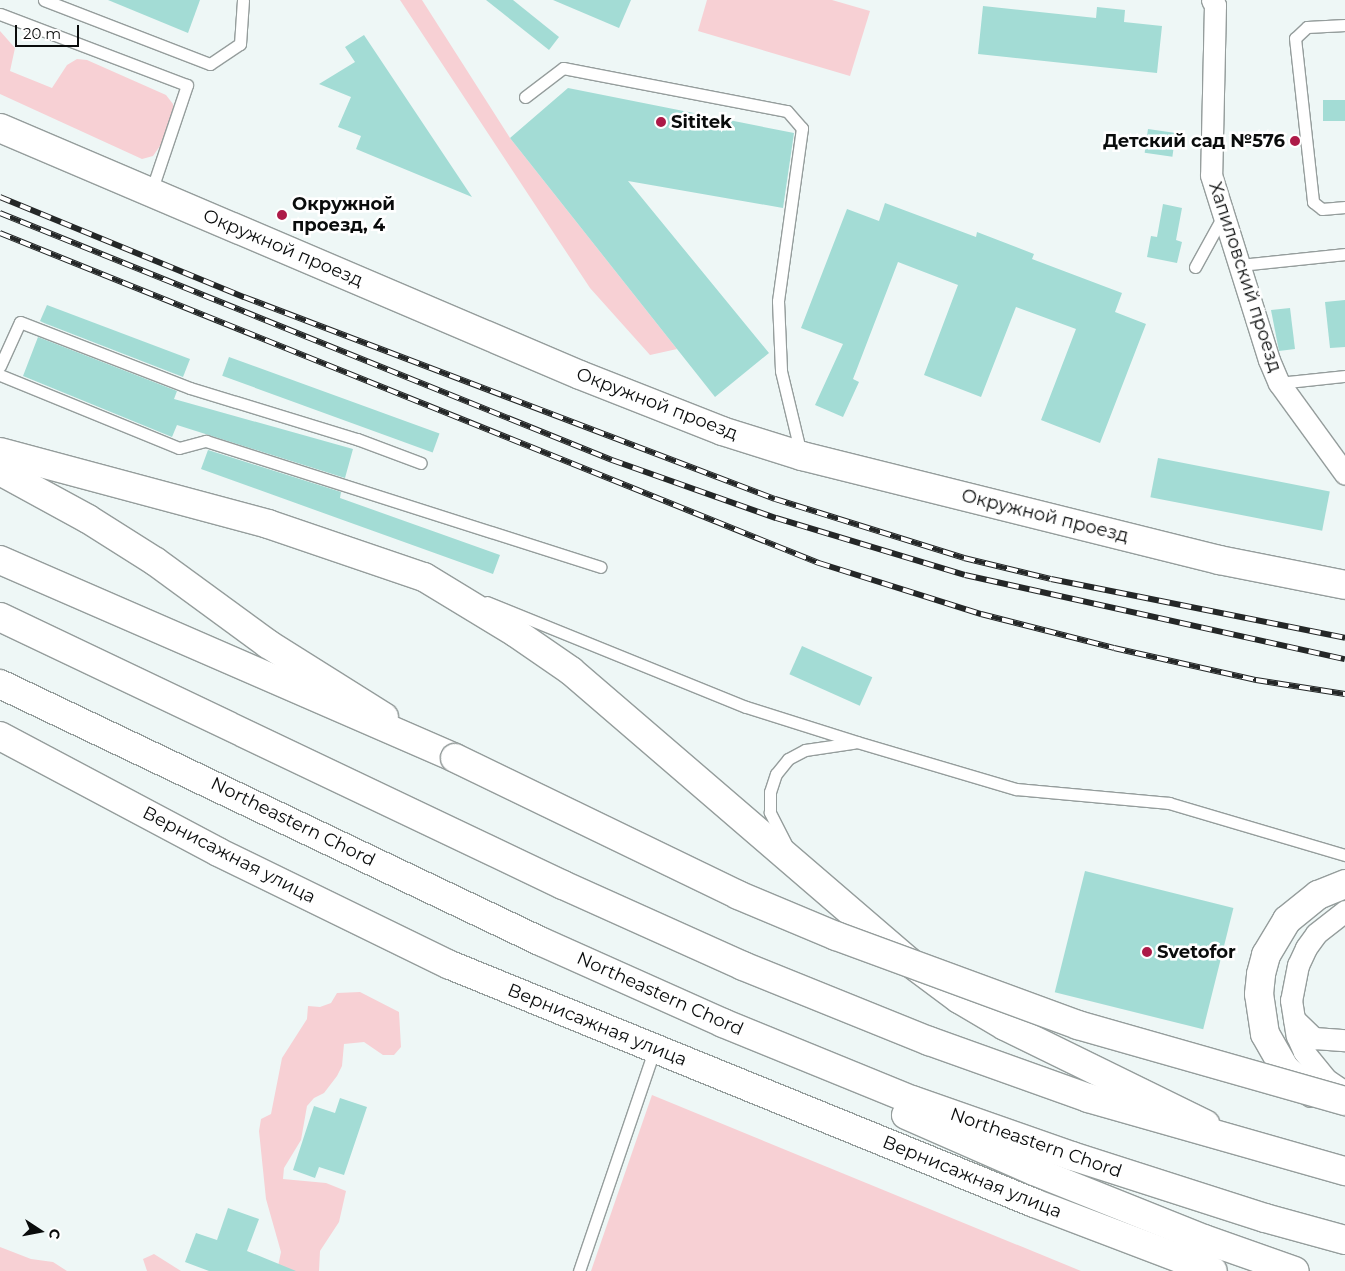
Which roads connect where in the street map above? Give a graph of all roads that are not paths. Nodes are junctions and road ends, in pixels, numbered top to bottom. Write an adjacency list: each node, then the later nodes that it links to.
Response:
1 (44, 0): 2 (lane)
2 (243, 0)
3 (1212, 0): 10 (street, Хапиловский проезд)
4 (0, 14): 8 (lane)
5 (1345, 25): 9 (lane)
6 (525, 98): 19 (lane)
7 (0, 128): 8 (main road, Окружной проезд)
8 (151, 192): 19 (main road, Окружной проезд)
9 (1345, 207)
10 (1224, 215): 12 (street, Хапиловский проезд); 13 (lane)
11 (1345, 254): 12 (lane)
12 (1240, 264): 17 (street, Хапиловский проезд)
13 (1195, 267)
14 (0, 366): 20 (lane)
15 (0, 375): 24 (lane)
16 (1345, 376): 17 (lane)
17 (1279, 383): 22 (street, Хапиловский проезд)
18 (0, 452): 25 (main road)
19 (802, 456): 26 (main road, Окружной проезд)
20 (421, 463)
21 (0, 471): 31 (main road)
22 (1345, 474)
23 (0, 560): 31 (main road)
24 (600, 567)
25 (424, 577): 30 (lane); 33 (main road)
26 (1345, 585)
27 (0, 617): 43 (main road)
28 (0, 684): 36 (main road, Northeastern Chord)
29 (0, 736): 39 (main road, Вернисажная улица)
30 (858, 742): 32 (lane); 33 (lane)
31 (455, 758): 41 (main road, bridge)
32 (1345, 855)
33 (817, 882): 43 (main road)
34 (1345, 884): 42 (main road)
35 (1345, 911): 37 (street)
36 (542, 942): 45 (main road, Northeastern Chord); 48 (main road)
37 (1293, 1018): 38 (street); 40 (street)
38 (1345, 1040)
39 (654, 1048): 46 (lane); 47 (main road, Вернисажная улица)
40 (1345, 1092)
41 (1345, 1101)
42 (1345, 1108)
43 (1245, 1143): 44 (main road)
44 (1345, 1172)
45 (1345, 1240)
46 (578, 1271)
47 (1213, 1271)
48 (1295, 1271)

